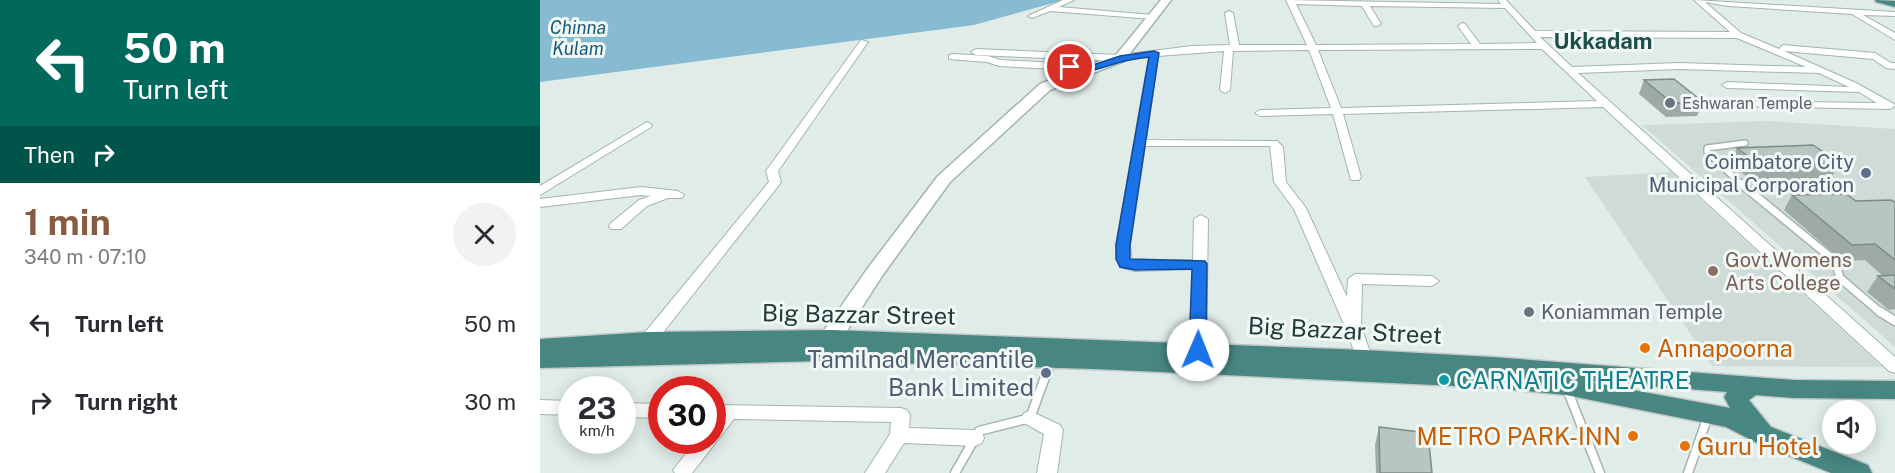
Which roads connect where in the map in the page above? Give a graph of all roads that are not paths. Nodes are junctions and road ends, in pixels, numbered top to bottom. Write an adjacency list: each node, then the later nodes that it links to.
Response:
1 (1070, 0): 13 (street)
2 (1166, 0): 19 (street)
3 (1698, 0): 24 (street)
4 (1706, 0): 12 (street)
5 (1771, 0): 12 (street)
6 (1880, 0): 11 (highway)
7 (1290, 1): 10 (street); 27 (street)
8 (1450, 2): 9 (street); 10 (street)
9 (1504, 3): 23 (street)
10 (1365, 4): 21 (street)
11 (1895, 4)
12 (1792, 8): 14 (street)
13 (1050, 9): 18 (street); 19 (street)
14 (1812, 9): 15 (street); 20 (street)
15 (1853, 12): 17 (street); 25 (street)
16 (1229, 13): 31 (street)
17 (1895, 14)
18 (1032, 16)
19 (1153, 17): 35 (street)
20 (1820, 18)
21 (1377, 24)
22 (1462, 26): 28 (street)
23 (1534, 34): 24 (street); 29 (street)
24 (1738, 35): 30 (street)
25 (1895, 37)
26 (864, 42): 62 (street)
27 (1312, 46): 28 (street); 31 (street); 46 (street)
28 (1477, 46): 29 (street)
29 (1544, 46): 38 (street)
30 (1768, 46): 36 (street); 39 (street)
31 (1232, 48): 33 (street); 41 (street)
32 (976, 52): 35 (street)
33 (1154, 53): 35 (street); 50 (street)
34 (952, 57): 37 (street)
35 (1120, 58): 37 (street)
36 (1893, 67)
37 (1094, 68): 63 (street)
38 (1570, 70): 39 (street); 44 (street)
39 (1822, 70): 42 (street)
40 (1727, 85): 42 (street)
41 (1225, 90)
42 (1862, 90): 45 (street)
43 (1736, 103): 45 (street)
44 (1606, 104): 46 (street); 69 (street)
45 (1892, 106)
46 (1337, 111): 47 (street); 51 (street)
47 (1260, 113)
48 (647, 125): 52 (street)
49 (1745, 142): 60 (lane)
50 (1139, 143): 58 (street); 61 (street)
51 (1355, 177)
52 (540, 191)
53 (559, 200): 54 (street); 55 (street); 57 (street)
54 (540, 202)
55 (540, 214)
56 (1201, 219): 58 (street)
57 (616, 226)
58 (1200, 264): 65 (street)
59 (1432, 281): 61 (street)
60 (1895, 321)
61 (1354, 329): 66 (street)
62 (648, 340): 63 (highway, Big Bazzar Street); 64 (highway, Big Bazzar Street)
63 (826, 345): 65 (highway, Big Bazzar Street); 67 (highway, Big Bazzar Street); 68 (highway, Big Bazzar Street)
64 (540, 347)
65 (1198, 350): 66 (highway, Big Bazzar Street)
66 (1364, 358): 71 (highway, Big Bazzar Street)
67 (540, 360)
68 (1051, 361): 70 (highway, Big Bazzar Street); 77 (lane)
69 (1895, 367)
70 (1566, 386): 76 (highway, Big Bazzar Street); 86 (lane)
71 (1752, 386): 72 (highway, Big Bazzar Street); 79 (highway)
72 (1895, 390)
73 (540, 407): 74 (street)
74 (558, 408)
75 (726, 412): 78 (street)
76 (1709, 413): 79 (highway, Big Bazzar Street); 87 (lane)
77 (1030, 418): 80 (lane); 85 (street)
78 (899, 435): 80 (street); 83 (street)
79 (1766, 436): 88 (highway, Big Bazzar Street)
80 (975, 438): 84 (lane)
81 (696, 454): 82 (street)
82 (683, 470)
83 (876, 473)
84 (955, 473)
85 (1047, 473)
86 (1600, 473)
87 (1688, 473)
88 (1859, 473)

